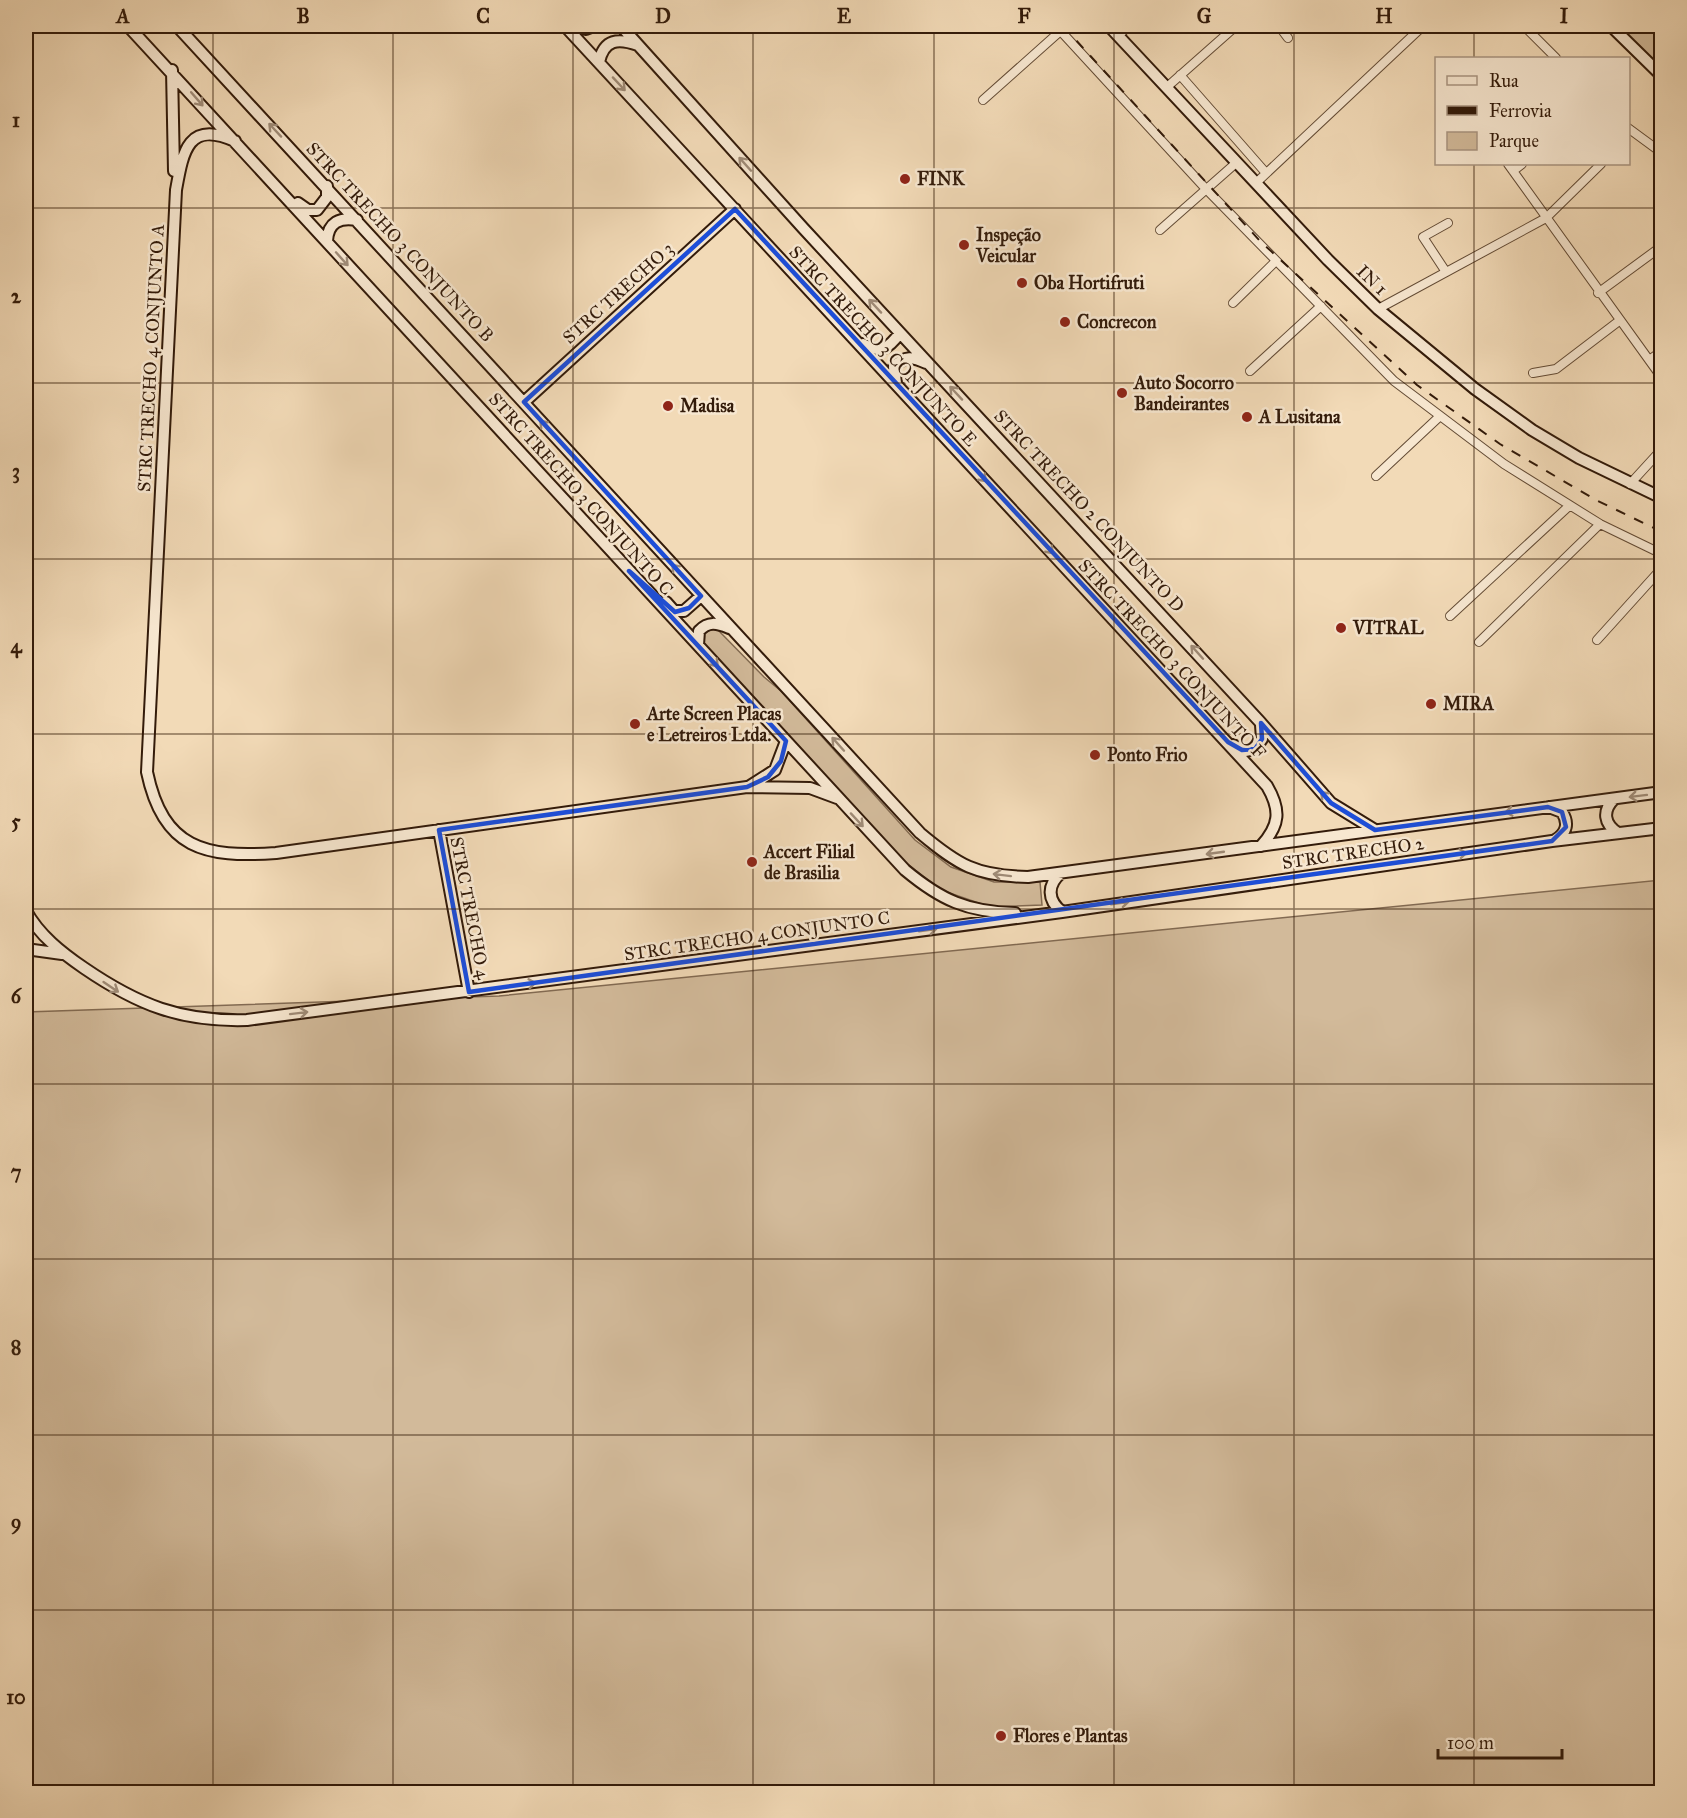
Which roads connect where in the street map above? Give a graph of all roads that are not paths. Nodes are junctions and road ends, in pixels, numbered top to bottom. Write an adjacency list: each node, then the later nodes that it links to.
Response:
1 (128, 26): 20 (street, STRC TRECHO 3 CONJUNTO C)
2 (177, 26): 33 (street, STRC TRECHO 3 CONJUNTO B, one-way to 2)
3 (566, 26): 19 (street, STRC TRECHO 3 CONJUNTO E)
4 (573, 26): 5 (street)
5 (594, 26)
6 (621, 26): 17 (street, STRC TRECHO 2 CONJUNTO D)
7 (1109, 26): 15 (street, IN 1)
8 (1130, 26): 15 (street)
9 (1236, 26): 21 (street)
10 (1279, 26): 16 (street)
11 (1423, 26): 31 (street)
12 (1524, 26): 18 (street)
13 (1611, 26): 22 (street)
14 (1060, 27): 24 (street); 34 (street)
15 (1118, 35): 23 (street, IN 1)
16 (1288, 38)
17 (639, 45): 19 (street); 50 (street, STRC TRECHO 2 CONJUNTO D, one-way to 17)
18 (1555, 57)
19 (599, 62): 36 (street, STRC TRECHO 3 CONJUNTO E, one-way to 36)
20 (172, 70): 26 (street, STRC TRECHO 3 CONJUNTO C, one-way to 26); 35 (street, STRC TRECHO 4 CONJUNTO A)
21 (1180, 75): 23 (street); 31 (street)
22 (1662, 76)
23 (1167, 87): 28 (street, IN 1)
24 (983, 100)
25 (1630, 129): 27 (street)
26 (238, 145): 33 (street); 35 (street, STRC TRECHO 4 CONJUNTO A); 41 (street, STRC TRECHO 3 CONJUNTO C)
27 (1662, 153)
28 (1236, 162): 32 (street, IN 1); 34 (street)
29 (1600, 165): 37 (street)
30 (1511, 167): 37 (street)
31 (1266, 173): 32 (street)
32 (1257, 182): 48 (street, IN 1)
33 (327, 186): 38 (street, STRC TRECHO 3 CONJUNTO B)
34 (1206, 189): 40 (street); 43 (street)
35 (176, 190): 86 (street, STRC TRECHO 4 CONJUNTO A)
36 (735, 209): 51 (street, STRC TRECHO 3 CONJUNTO E); 59 (street, STRC TRECHO 3)
37 (1546, 218): 44 (street); 45 (street)
38 (357, 220): 41 (street); 59 (street, STRC TRECHO 3 CONJUNTO B)
39 (1448, 223): 44 (street)
40 (1160, 230)
41 (327, 241): 70 (street, STRC TRECHO 3 CONJUNTO C, one-way to 70)
42 (1662, 246): 45 (street)
43 (1275, 262): 46 (street); 47 (street)
44 (1446, 272): 48 (street)
45 (1598, 293): 49 (street)
46 (1233, 303)
47 (1321, 306): 55 (street); 60 (street)
48 (1378, 309): 63 (street, IN 1)
49 (1619, 321): 53 (street); 56 (street)
50 (900, 333): 51 (street); 54 (street, STRC TRECHO 2 CONJUNTO D)
51 (855, 339): 58 (street, STRC TRECHO 3 CONJUNTO E)
52 (1662, 351): 53 (street)
53 (1649, 360): 57 (street)
54 (929, 364): 58 (street); 77 (street, STRC TRECHO 2 CONJUNTO D, one-way to 54)
55 (1250, 371)
56 (1533, 373)
57 (1662, 378)
58 (898, 387): 65 (street, STRC TRECHO 3 CONJUNTO E, one-way to 65)
59 (524, 402): 71 (street, STRC TRECHO 3 CONJUNTO C, one-way to 59)
60 (1439, 417): 62 (street); 66 (street)
61 (1662, 449): 63 (street)
62 (1376, 476)
63 (1630, 484): 64 (street, IN 1)
64 (1662, 498)
65 (1007, 505): 79 (street, STRC TRECHO 3 CONJUNTO F, one-way to 79)
66 (1569, 506): 67 (street); 72 (street)
67 (1600, 524): 68 (street); 75 (street)
68 (1662, 554)
69 (1662, 568): 74 (street)
70 (629, 571): 71 (street); 76 (street, STRC TRECHO 3 CONJUNTO C)
71 (701, 596): 73 (street, STRC TRECHO 3 CONJUNTO C)
72 (1450, 616)
73 (732, 629): 76 (street); 91 (street, STRC TRECHO 3 CONJUNTO C, one-way to 73)
74 (1597, 640)
75 (1479, 642)
76 (698, 645): 78 (street, STRC TRECHO 3 CONJUNTO C, one-way to 78)
77 (1261, 723): 79 (street); 87 (street, STRC TRECHO 2 CONJUNTO D, one-way to 77)
78 (786, 741): 80 (street); 82 (street, STRC TRECHO 3 CONJUNTO C)
79 (1228, 742): 90 (street, STRC TRECHO 3 CONJUNTO F)
80 (747, 787): 82 (street); 86 (street)
81 (1662, 792): 83 (street, STRC TRECHO 2, one-way to 83)
82 (837, 798): 94 (street, STRC TRECHO 3 CONJUNTO C, one-way to 94)
83 (1614, 799): 84 (street, STRC TRECHO 2); 88 (street)
84 (1548, 807): 87 (street, STRC TRECHO 2, one-way to 87); 89 (street)
85 (1662, 828): 88 (street, STRC TRECHO 2)
86 (439, 830): 97 (street, STRC TRECHO 4)
87 (1375, 830): 90 (street, STRC TRECHO 2)
88 (1618, 833): 89 (street, STRC TRECHO 2)
89 (1552, 841): 93 (street, STRC TRECHO 2, one-way to 89)
90 (1261, 846): 91 (street, STRC TRECHO 3 CONJUNTO C, one-way to 91)
91 (1061, 873): 93 (street)
92 (26, 911): 96 (street)
93 (1062, 912): 94 (street, STRC TRECHO 2)
94 (1049, 913): 97 (street, STRC TRECHO 4 CONJUNTO C, one-way to 94)
95 (26, 949): 96 (street)
96 (62, 954): 97 (street, STRC TRECHO 4 CONJUNTO C, one-way to 97)
97 (469, 992)

